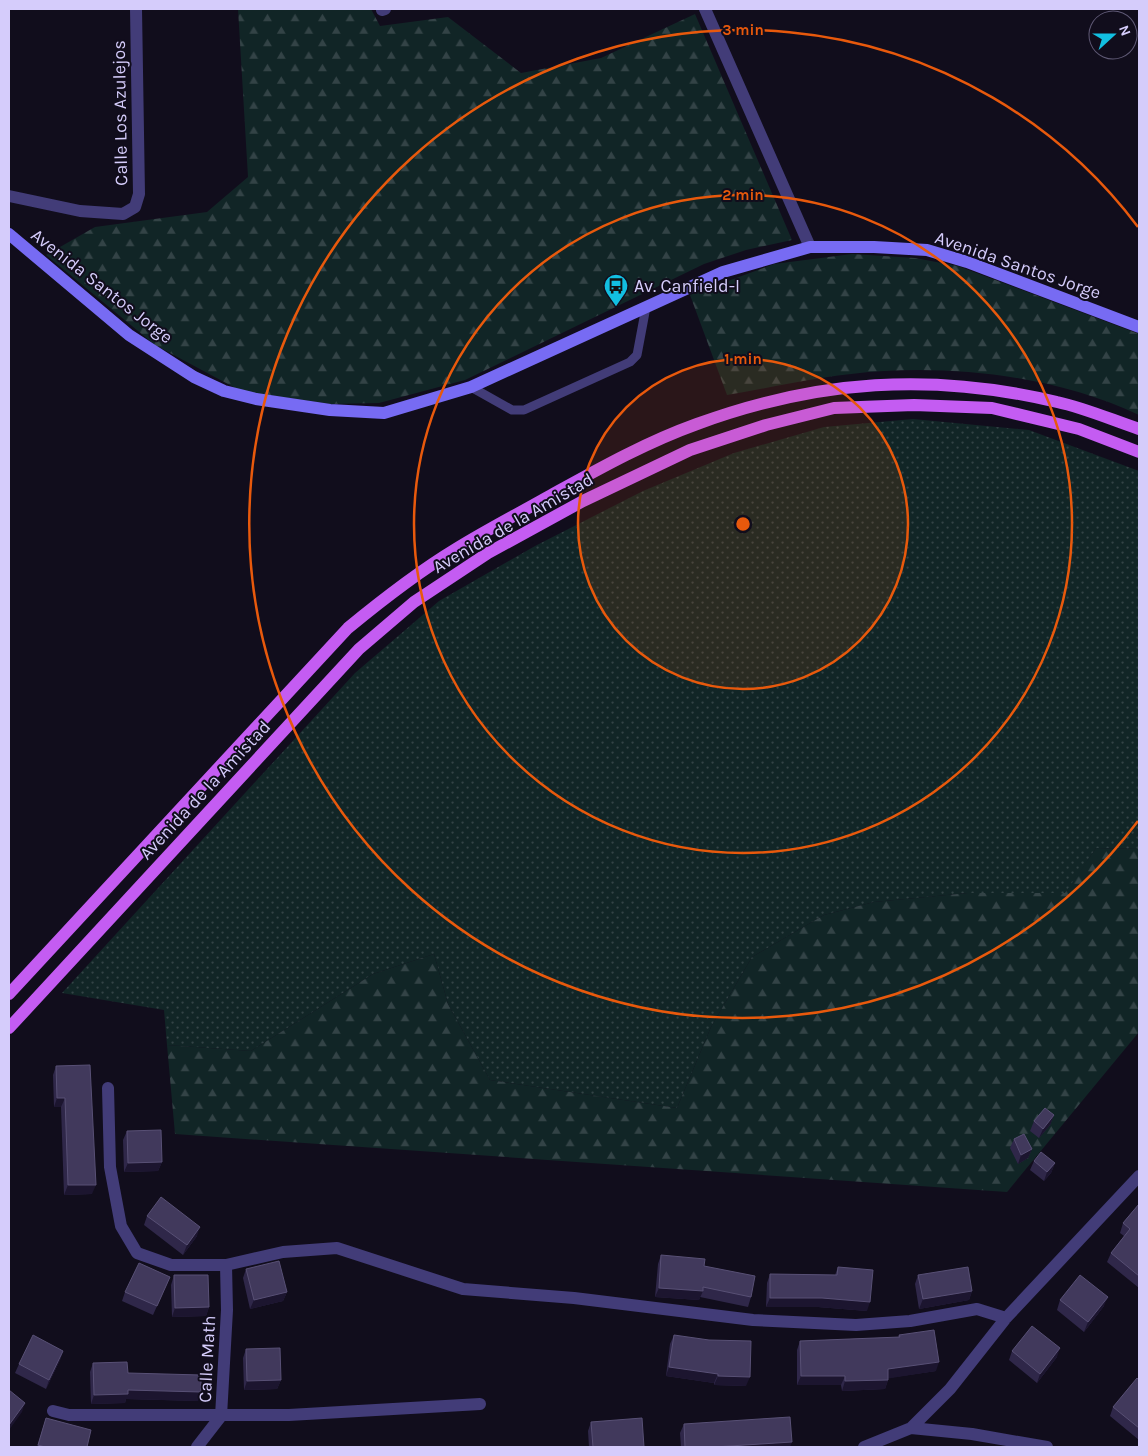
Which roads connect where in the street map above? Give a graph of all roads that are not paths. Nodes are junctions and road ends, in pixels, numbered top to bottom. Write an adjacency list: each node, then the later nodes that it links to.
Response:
1 (136, 9): 3 (street, Calle Los Azulejos)
2 (705, 9): 5 (street)
3 (9, 196)
4 (9, 234): 8 (main road, Avenida Santos Jorge)
5 (810, 247): 6 (main road, Avenida Santos Jorge); 7 (main road, Avenida Santos Jorge)
6 (646, 307): 8 (main road, Avenida Santos Jorge); 8 (lane)
7 (1139, 326)
8 (471, 387)
9 (1139, 429): 11 (main road, Avenida de la Amistad)
10 (1139, 452): 12 (main road, Avenida de la Amistad)
11 (9, 994)
12 (9, 1028)
13 (108, 1088): 15 (street)
14 (1139, 1176): 16 (street)
15 (226, 1265): 16 (street); 19 (street, Calle Math)
16 (1006, 1318): 20 (street)
17 (480, 1404): 19 (street)
18 (53, 1411): 19 (street)
19 (221, 1416): 21 (street, Calle Math)
20 (911, 1428): 22 (street); 23 (street)
21 (197, 1447)
22 (864, 1447)
23 (1048, 1447)

